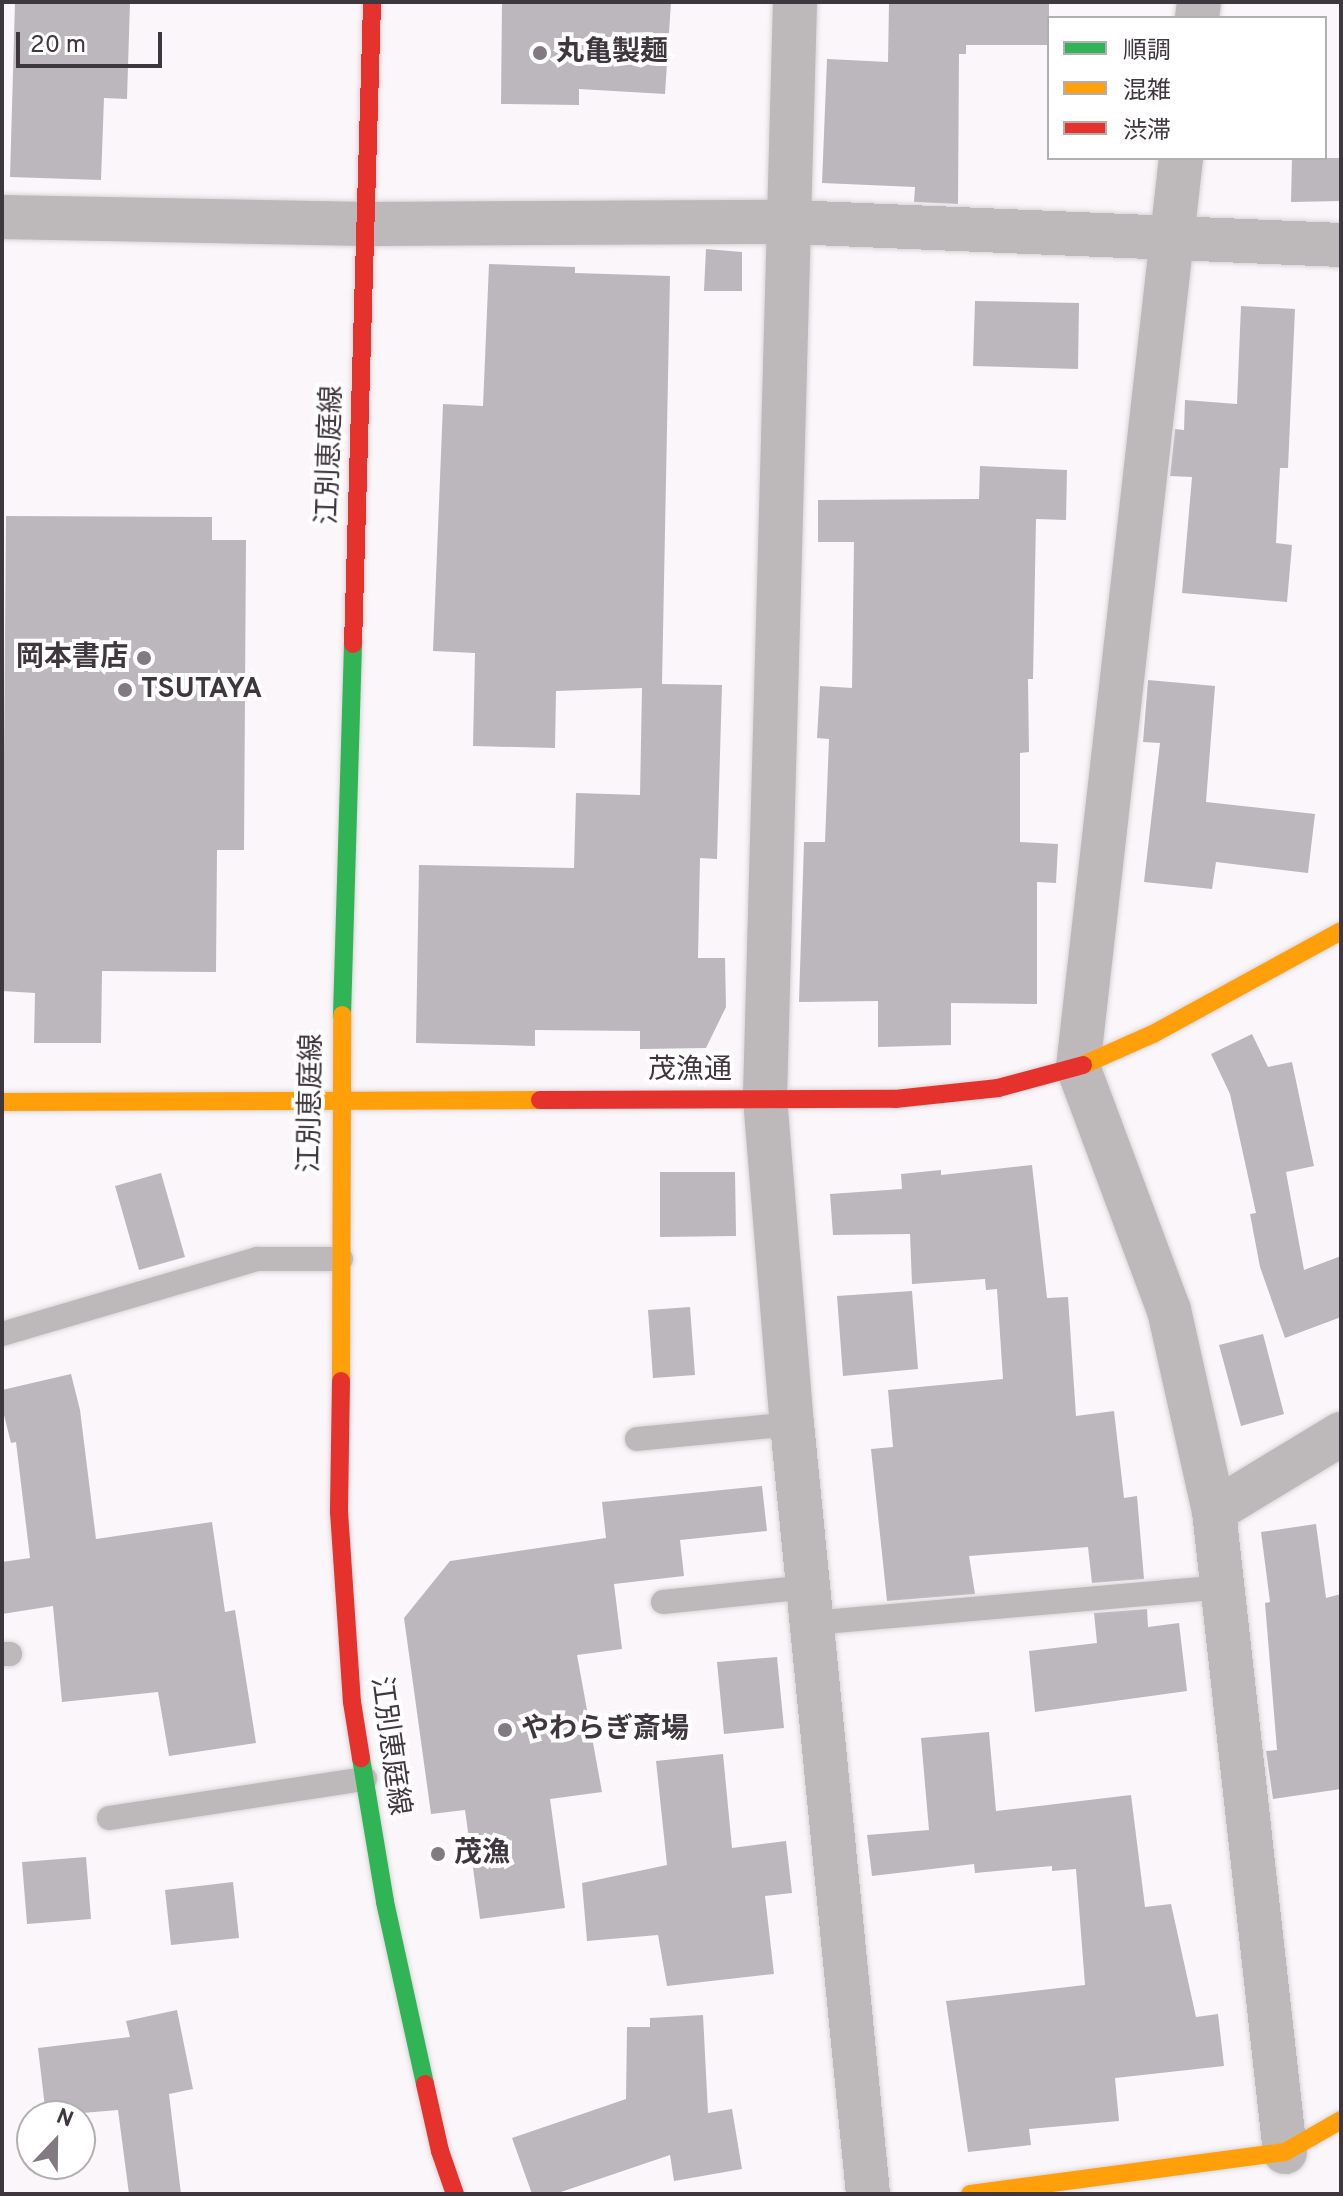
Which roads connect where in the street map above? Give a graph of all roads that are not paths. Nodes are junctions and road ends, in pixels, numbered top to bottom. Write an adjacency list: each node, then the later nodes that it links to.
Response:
1 (372, 2): 6 (main road, 江別恵庭線)
2 (795, 2): 5 (street)
3 (1181, 160): 7 (street)
4 (2, 217): 6 (street)
5 (790, 222): 6 (street); 7 (street); 11 (street)
6 (366, 224): 12 (main road, 江別恵庭線)
7 (1172, 239): 8 (street); 10 (street)
8 (1341, 245)
9 (1341, 931): 10 (main road, 茂漁通)
10 (1078, 1067): 11 (main road, 茂漁通); 19 (street)
11 (765, 1098): 12 (main road, 茂漁通); 16 (street)
12 (339, 1099): 13 (main road, 茂漁通); 14 (main road, 江別恵庭線)
13 (2, 1102)
14 (341, 1259): 15 (lane); 23 (main road, 江別恵庭線)
15 (2, 1334)
16 (792, 1424): 18 (lane); 22 (street)
17 (1341, 1434): 19 (street)
18 (637, 1439)
19 (1214, 1511): 20 (street)
20 (1222, 1587): 22 (lane); 26 (street)
21 (663, 1602): 22 (lane)
22 (810, 1605): 28 (street)
23 (365, 1779): 24 (lane); 27 (main road, 江別恵庭線)
24 (109, 1818)
25 (1341, 2120): 26 (main road)
26 (1285, 2152): 29 (main road)
27 (455, 2194)
28 (868, 2194)
29 (970, 2194)

